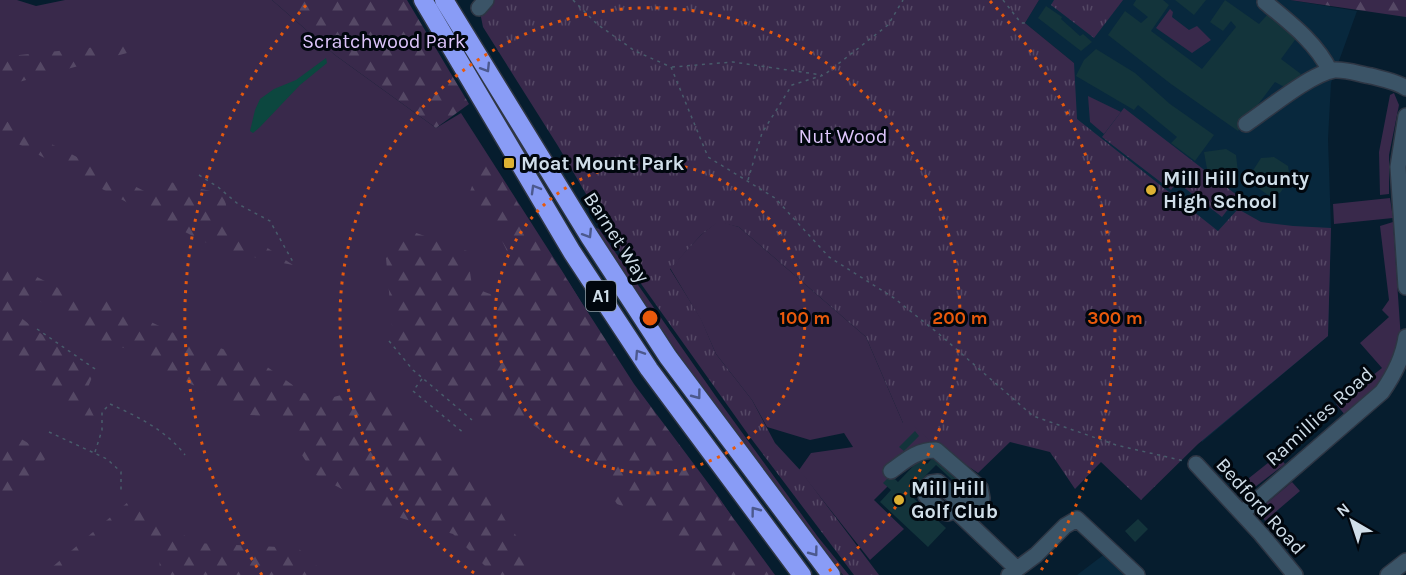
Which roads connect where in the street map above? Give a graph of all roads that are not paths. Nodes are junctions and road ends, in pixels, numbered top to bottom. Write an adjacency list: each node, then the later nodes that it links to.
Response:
1 (423, 0): 16 (highway, A1, one-way to 1)
2 (444, 0): 17 (highway, Barnet Way / A1, one-way to 17)
3 (1265, 2): 4 (street)
4 (1338, 71): 5 (street); 7 (street)
5 (1406, 88)
6 (1406, 116): 8 (street)
7 (1246, 124)
8 (1406, 287)
9 (1406, 337): 12 (street, Ramillies Road)
10 (1196, 464): 12 (street, Bedford Road)
11 (891, 471): 14 (street)
12 (1242, 513): 19 (street, Bedford Road)
13 (1406, 561): 15 (street)
14 (1013, 572): 18 (street)
15 (1390, 574)
16 (802, 575)
17 (831, 575)
18 (1137, 575)
19 (1295, 575)

